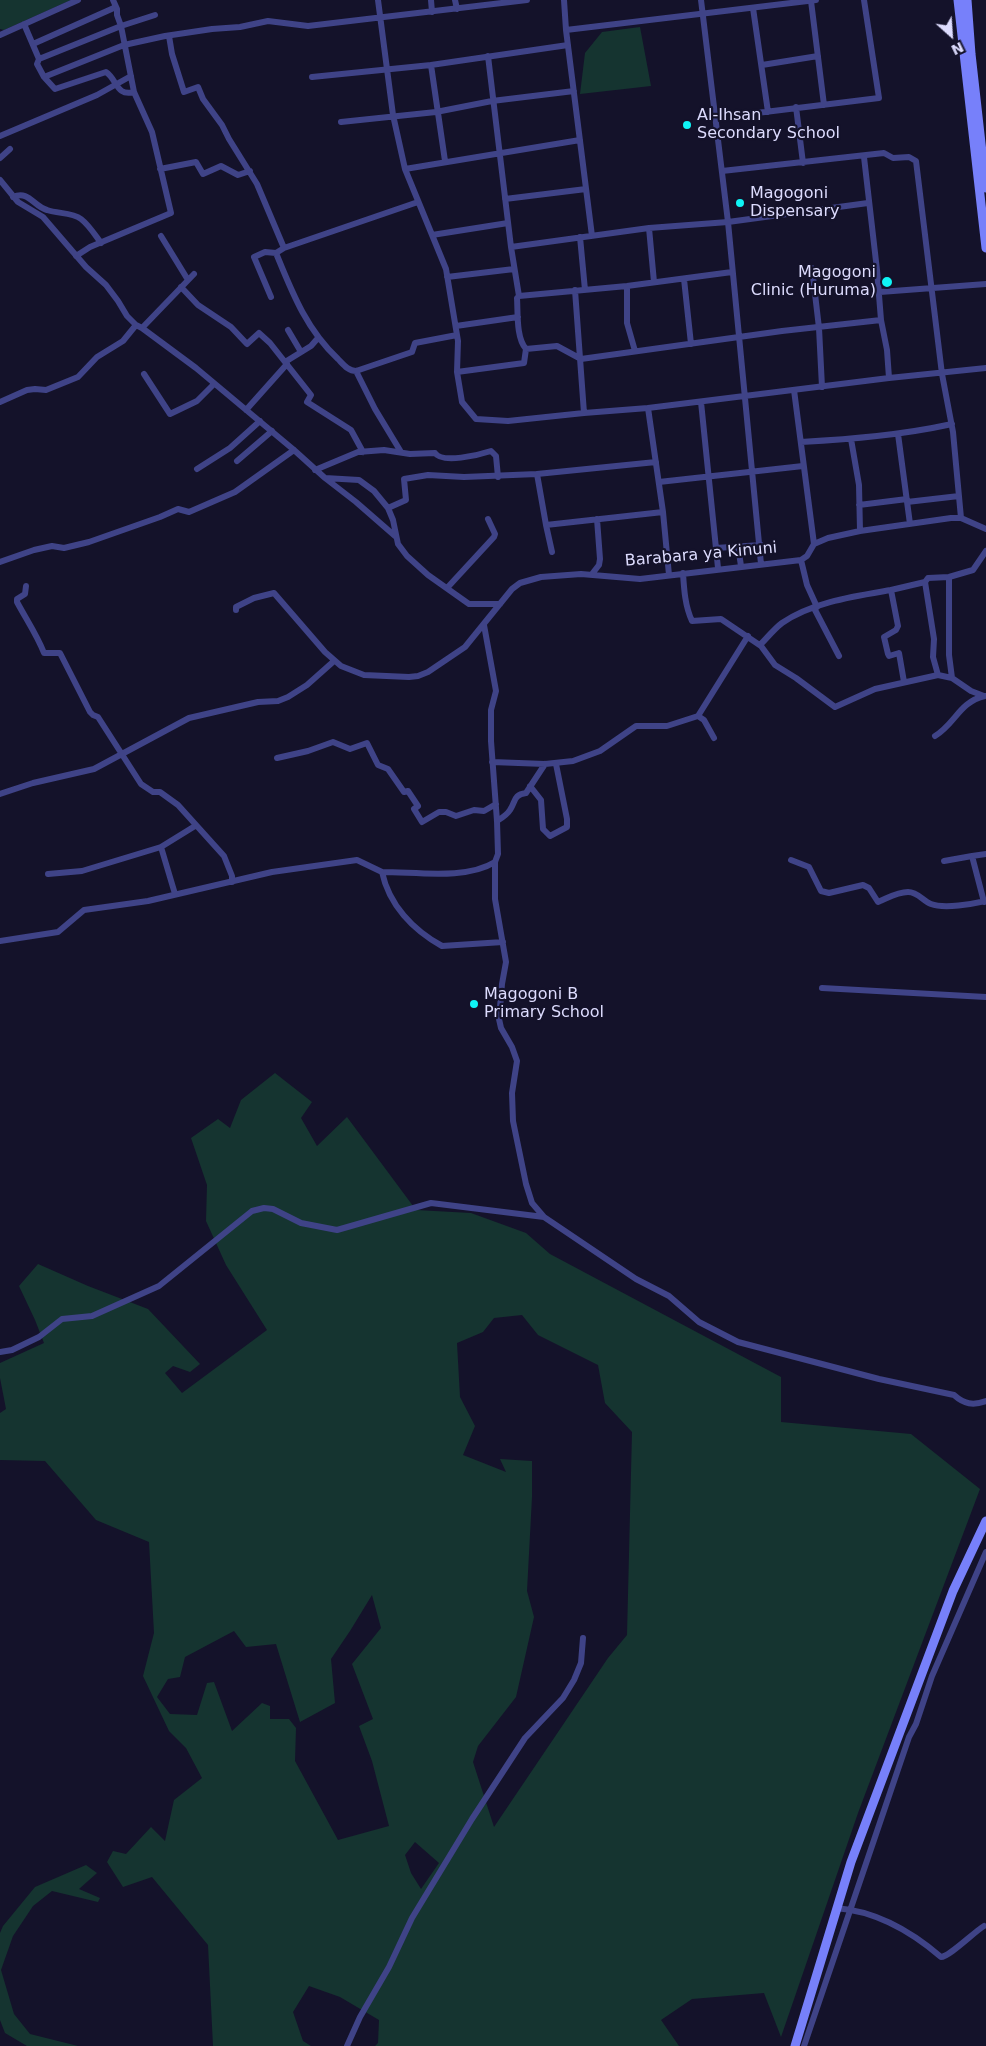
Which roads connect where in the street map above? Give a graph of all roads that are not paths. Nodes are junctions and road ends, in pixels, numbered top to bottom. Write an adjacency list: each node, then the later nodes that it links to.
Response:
1 (78, 0): 21 (street)
2 (113, 0): 14 (street)
3 (378, 0): 20 (street)
4 (431, 0): 17 (street)
5 (455, 0): 16 (street)
6 (527, 0): 16 (street)
7 (564, 0): 23 (street)
8 (701, 0): 18 (street)
9 (814, 0): 13 (street); 30 (street)
10 (864, 0): 42 (street)
11 (958, 0): 78 (main road)
12 (967, 0): 62 (main road)
13 (795, 2): 15 (street)
14 (116, 7): 22 (street); 26 (street)
15 (753, 8): 18 (street); 33 (street)
16 (457, 10): 17 (street)
17 (432, 12): 20 (street)
18 (702, 14): 23 (street); 47 (street)
19 (155, 15): 22 (street)
20 (379, 18): 25 (street); 34 (street)
21 (24, 24): 24 (street); 26 (street)
22 (121, 26): 27 (street); 31 (street)
23 (566, 30): 28 (street)
24 (0, 35)
25 (169, 36): 27 (street); 59 (street)
26 (33, 44): 31 (street)
27 (124, 45): 35 (street); 36 (street)
28 (568, 45): 29 (street); 39 (street)
29 (488, 56): 32 (street); 41 (street)
30 (818, 56): 33 (street); 42 (street)
31 (39, 59): 36 (street)
32 (430, 65): 34 (street); 44 (street)
33 (762, 65): 45 (street)
34 (387, 70): 37 (street); 46 (street)
35 (131, 76): 38 (street); 40 (street)
36 (44, 77): 38 (street)
37 (312, 77)
38 (116, 85): 40 (street); 49 (street)
39 (574, 91): 41 (street); 50 (street)
40 (134, 92): 57 (street)
41 (492, 101): 44 (street); 52 (street)
42 (824, 105): 43 (street)
43 (796, 108): 45 (street); 56 (street)
44 (436, 112): 46 (street); 55 (street)
45 (768, 112): 47 (street)
46 (393, 116): 48 (street); 58 (street)
47 (716, 118): 60 (street)
48 (341, 122)
49 (0, 136)
50 (580, 140): 52 (street); 63 (street)
51 (10, 149): 54 (street)
52 (499, 153): 55 (street); 65 (street)
53 (864, 157): 56 (street); 67 (street); 92 (street)
54 (0, 158)
55 (445, 162): 58 (street)
56 (803, 163): 60 (street)
57 (160, 169): 59 (street); 75 (street)
58 (405, 169): 66 (street)
59 (250, 171): 77 (street)
60 (722, 171): 68 (street)
61 (0, 180): 64 (street)
62 (986, 188)
63 (586, 189): 65 (street); 73 (street)
64 (13, 197): 75 (street); 80 (street)
65 (505, 199): 69 (street)
66 (418, 202): 72 (street); 77 (street)
67 (868, 203): 68 (street); 95 (street)
68 (728, 222): 70 (street); 83 (street)
69 (508, 224): 72 (street); 76 (street)
70 (650, 228): 73 (street); 88 (street)
71 (161, 236): 87 (street)
72 (432, 236): 85 (street)
73 (592, 236): 74 (street)
74 (580, 237): 76 (street); 94 (street)
75 (101, 243): 80 (street)
76 (510, 247): 82 (street)
77 (284, 248): 79 (street)
78 (986, 248)
79 (276, 253): 97 (street); 105 (street)
80 (76, 256): 100 (street)
81 (812, 268): 102 (street)
82 (514, 269): 85 (street); 96 (street)
83 (732, 272): 86 (street); 106 (street)
84 (194, 274): 87 (street)
85 (447, 277): 101 (street)
86 (684, 279): 88 (street); 107 (street)
87 (188, 280): 91 (street)
88 (654, 282): 90 (street)
89 (986, 284): 92 (street)
90 (627, 286): 94 (street); 109 (street)
91 (181, 287): 100 (street); 112 (street)
92 (932, 288): 95 (street); 117 (street)
93 (575, 290): 94 (street); 96 (street); 111 (street)
94 (585, 290)
95 (880, 292): 99 (street)
96 (519, 296): 98 (street)
97 (271, 297)
98 (518, 317): 101 (street); 108 (street)
99 (881, 320): 102 (street); 118 (street)
100 (139, 326): 119 (street); 123 (street)
101 (456, 326): 104 (street)
102 (819, 328): 106 (street); 120 (street)
103 (288, 330): 110 (street)
104 (458, 336): 114 (street); 115 (street)
105 (318, 338): 110 (street); 114 (street)
106 (740, 338): 107 (street); 122 (street)
107 (692, 344): 109 (street)
108 (526, 350): 111 (street); 115 (street)
109 (635, 351): 111 (street)
110 (301, 352): 112 (street)
111 (581, 359): 127 (street)
112 (286, 363): 126 (street); 135 (street)
113 (986, 368): 117 (street)
114 (356, 371): 136 (street)
115 (457, 372): 127 (street)
116 (144, 374): 119 (street)
117 (942, 374): 118 (street); 129 (street)
118 (889, 378): 120 (street)
119 (214, 384): 126 (street)
120 (822, 387): 121 (street)
121 (794, 390): 122 (street); 133 (street)
122 (744, 397): 124 (street); 142 (street)
123 (0, 402)
124 (701, 402): 125 (street); 146 (street)
125 (648, 408): 127 (street); 138 (street)
126 (246, 410): 128 (street)
127 (584, 412)
128 (260, 422): 130 (street); 140 (street)
129 (952, 424): 131 (street); 148 (street)
130 (272, 431): 134 (street); 137 (street)
131 (898, 434): 132 (street); 149 (street)
132 (851, 439): 133 (street); 150 (street)
133 (801, 442): 139 (street)
134 (294, 450): 141 (street); 168 (street)
135 (363, 452): 136 (street); 141 (street)
136 (401, 452): 144 (street)
137 (237, 460)
138 (656, 462): 143 (street); 147 (street)
139 (803, 466): 142 (street); 161 (street)
140 (198, 469)
141 (315, 470): 145 (street)
142 (753, 473): 146 (street); 162 (street)
143 (537, 474): 144 (street); 157 (street)
144 (498, 477): 151 (street)
145 (325, 478): 151 (street); 160 (street)
146 (708, 478): 147 (street); 164 (street)
147 (659, 482): 152 (street)
148 (959, 496): 149 (street); 153 (street)
149 (907, 500): 150 (street); 156 (street)
150 (859, 505): 159 (street)
151 (388, 508): 160 (street)
152 (663, 512): 155 (street); 174 (street)
153 (962, 518): 156 (street); 158 (street)
154 (488, 519): 178 (street)
155 (597, 519): 157 (street); 173 (street)
156 (910, 524): 159 (street)
157 (546, 525): 166 (street)
158 (986, 529)
159 (860, 531): 161 (street)
160 (395, 536): 178 (street)
161 (814, 544): 167 (street, Barabara ya Kinuni)
162 (761, 545): 163 (street); 169 (street)
163 (738, 546): 164 (street); 170 (street)
164 (716, 548): 171 (street)
165 (986, 551): 175 (street)
166 (552, 552)
167 (801, 560): 169 (street, Barabara ya Kinuni); 181 (street)
168 (0, 562)
169 (762, 564): 170 (street, Barabara ya Kinuni)
170 (740, 566): 171 (street, Barabara ya Kinuni)
171 (718, 568): 172 (street, Barabara ya Kinuni)
172 (683, 573): 174 (street, Barabara ya Kinuni); 184 (street)
173 (592, 574): 174 (street, Barabara ya Kinuni); 180 (street, Barabara ya Kinuni)
174 (669, 575)
175 (949, 577): 176 (street); 189 (street)
176 (925, 582): 179 (street); 188 (street)
177 (26, 586): 195 (street)
178 (447, 588): 180 (street)
179 (891, 590): 181 (street); 190 (street)
180 (500, 604): 183 (street, Barabara ya Kinuni)
181 (816, 608): 185 (street); 186 (street)
182 (236, 610): 187 (street)
183 (484, 625): 187 (street, Barabara ya Kinuni); 197 (street)
184 (748, 636): 185 (street); 192 (street)
185 (760, 645): 190 (street)
186 (839, 656)
187 (334, 661): 195 (street)
188 (938, 675): 189 (street); 190 (street)
189 (952, 678): 191 (street)
190 (904, 682)
191 (985, 696): 193 (street)
192 (698, 716): 194 (street); 199 (street)
193 (936, 736)
194 (714, 738)
195 (122, 754): 201 (street); 204 (street)
196 (277, 758): 202 (street)
197 (492, 762): 198 (street); 202 (street)
198 (545, 764): 199 (street); 200 (street)
199 (556, 764): 200 (street)
200 (530, 786): 203 (street)
201 (0, 794)
202 (496, 804): 203 (street)
203 (497, 821): 210 (street)
204 (195, 826): 205 (street); 213 (street)
205 (161, 847): 212 (street); 214 (street)
206 (986, 854): 207 (street)
207 (972, 856): 209 (street); 215 (street)
208 (790, 860): 215 (street)
209 (944, 860)
210 (495, 862): 211 (street); 217 (street)
211 (382, 872): 213 (street); 217 (street)
212 (48, 874)
213 (232, 882): 214 (street)
214 (175, 894): 216 (street)
215 (985, 901)
216 (0, 941)
217 (503, 942): 220 (street)
218 (822, 988): 219 (street)
219 (986, 997)
220 (544, 1217): 221 (street); 222 (street)
221 (0, 1352)
222 (986, 1401)
223 (986, 1522): 226 (main road)
224 (986, 1552): 227 (street)
225 (583, 1638): 229 (street)
226 (836, 1908): 227 (street); 230 (main road)
227 (850, 1909): 228 (street); 231 (street)
228 (984, 1926)
229 (347, 2046)
230 (795, 2046)
231 (804, 2046)

